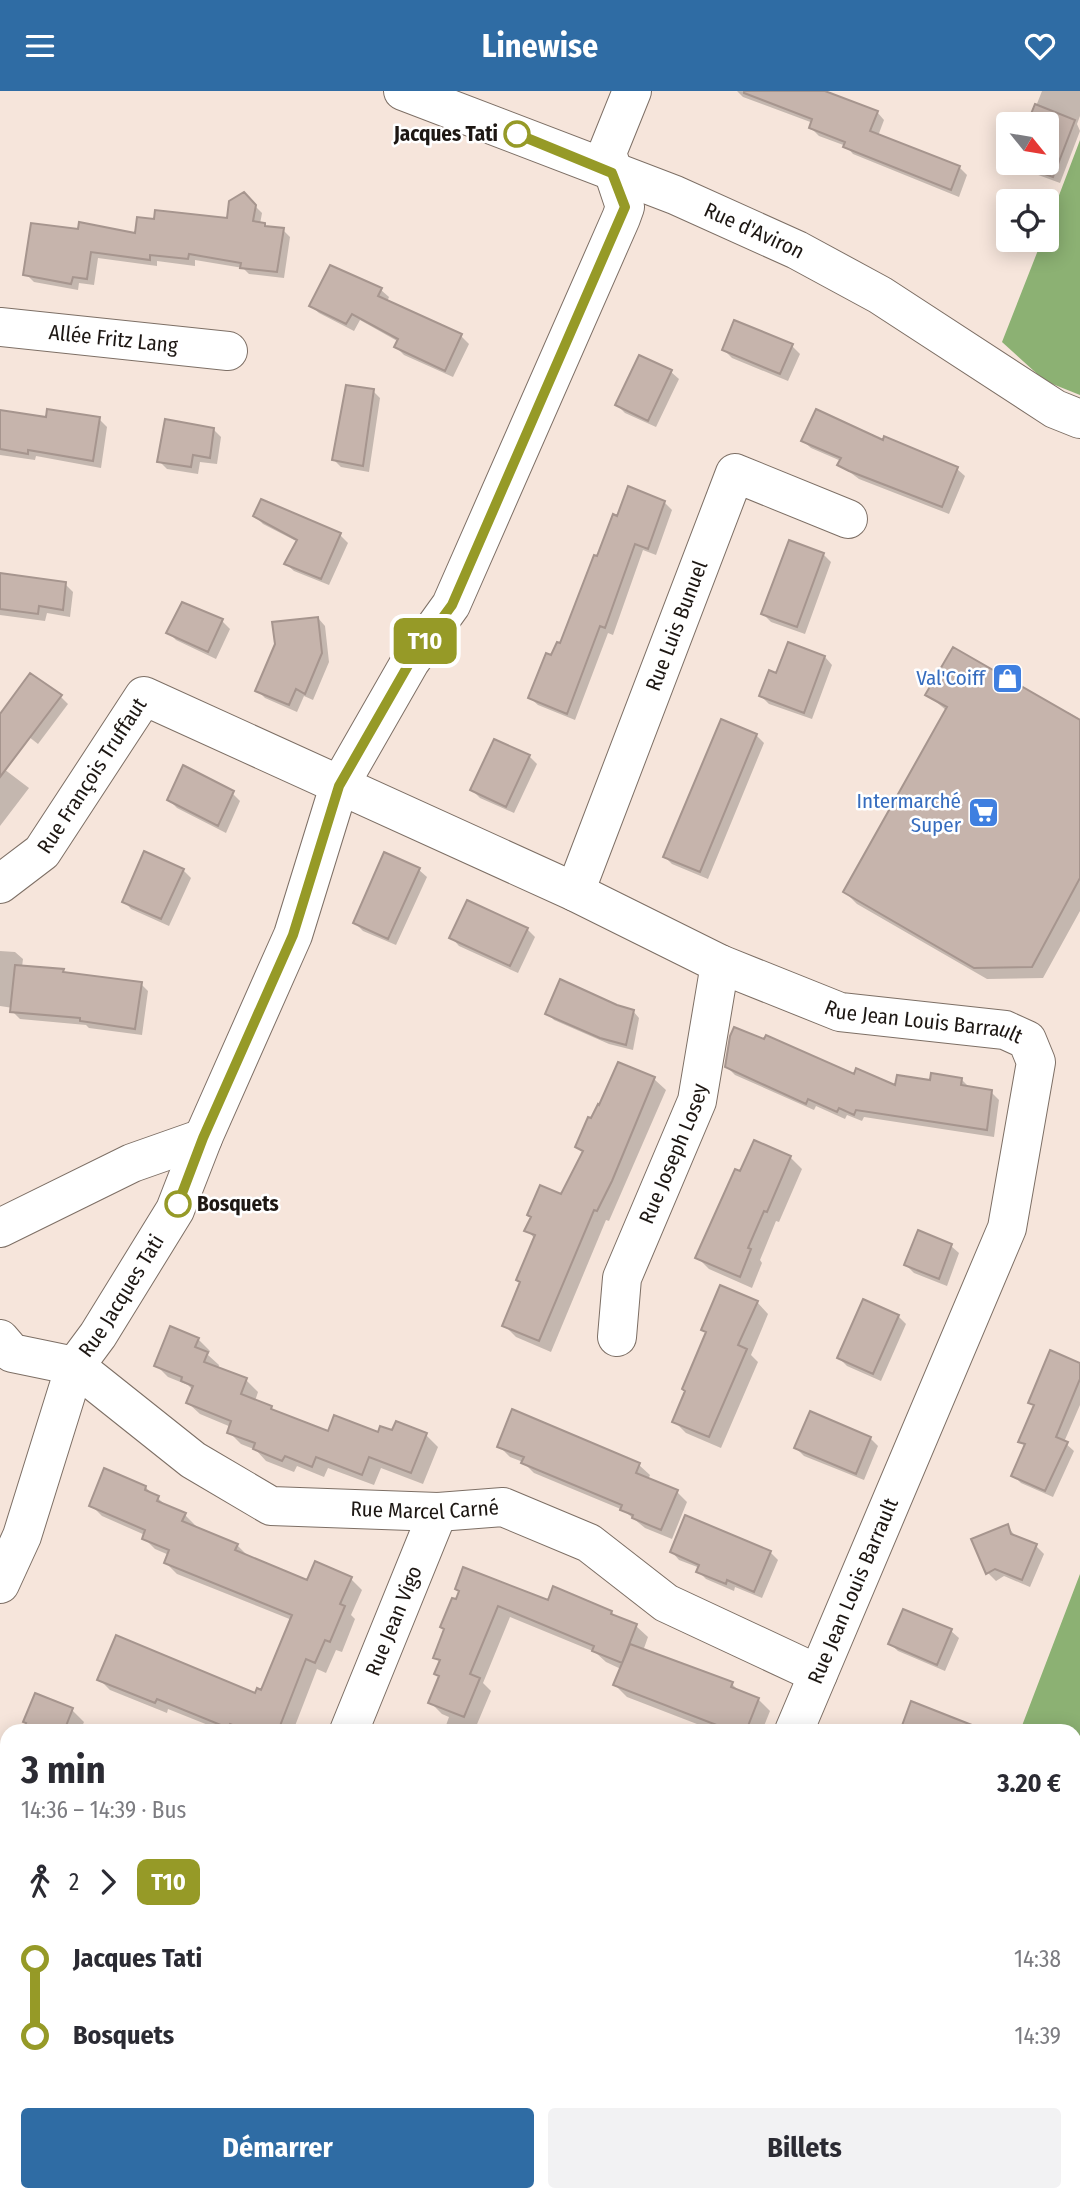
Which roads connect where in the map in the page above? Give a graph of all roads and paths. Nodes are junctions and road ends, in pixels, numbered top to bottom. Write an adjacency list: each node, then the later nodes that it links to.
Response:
1 (403, 91): 3 (street, Rue d'Aviron)
2 (632, 91): 3 (street)
3 (612, 173): 6 (street, Rue d'Aviron); 8 (street, Rue Jacques Tati)
4 (0, 327): 5 (street, Allée Fritz Lang)
5 (228, 351)
6 (1080, 419)
7 (848, 519): 10 (street, Rue Luis Bunuel)
8 (339, 786): 9 (street, Rue François Truffaut); 10 (street, Rue Jean Louis Barrault); 12 (street, Rue Jacques Tati)
9 (0, 884)
10 (575, 892): 11 (street, Rue Jean Louis Barrault)
11 (720, 964): 14 (street, Rue Joseph Losey); 19 (street, Rue Jean Louis Barrault)
12 (203, 1138): 13 (street); 16 (street, Rue Jacques Tati)
13 (0, 1228)
14 (617, 1338)
15 (0, 1339): 16 (street)
16 (75, 1366): 17 (street, Rue Marcel Carné); 18 (street, Rue Jacques Tati)
17 (438, 1512): 19 (street, Rue Marcel Carné); 20 (street, Rue Jean Vigo)
18 (0, 1584)
19 (818, 1674): 21 (street, Rue Jean Louis Barrault)
20 (352, 1724)
21 (797, 1724)

